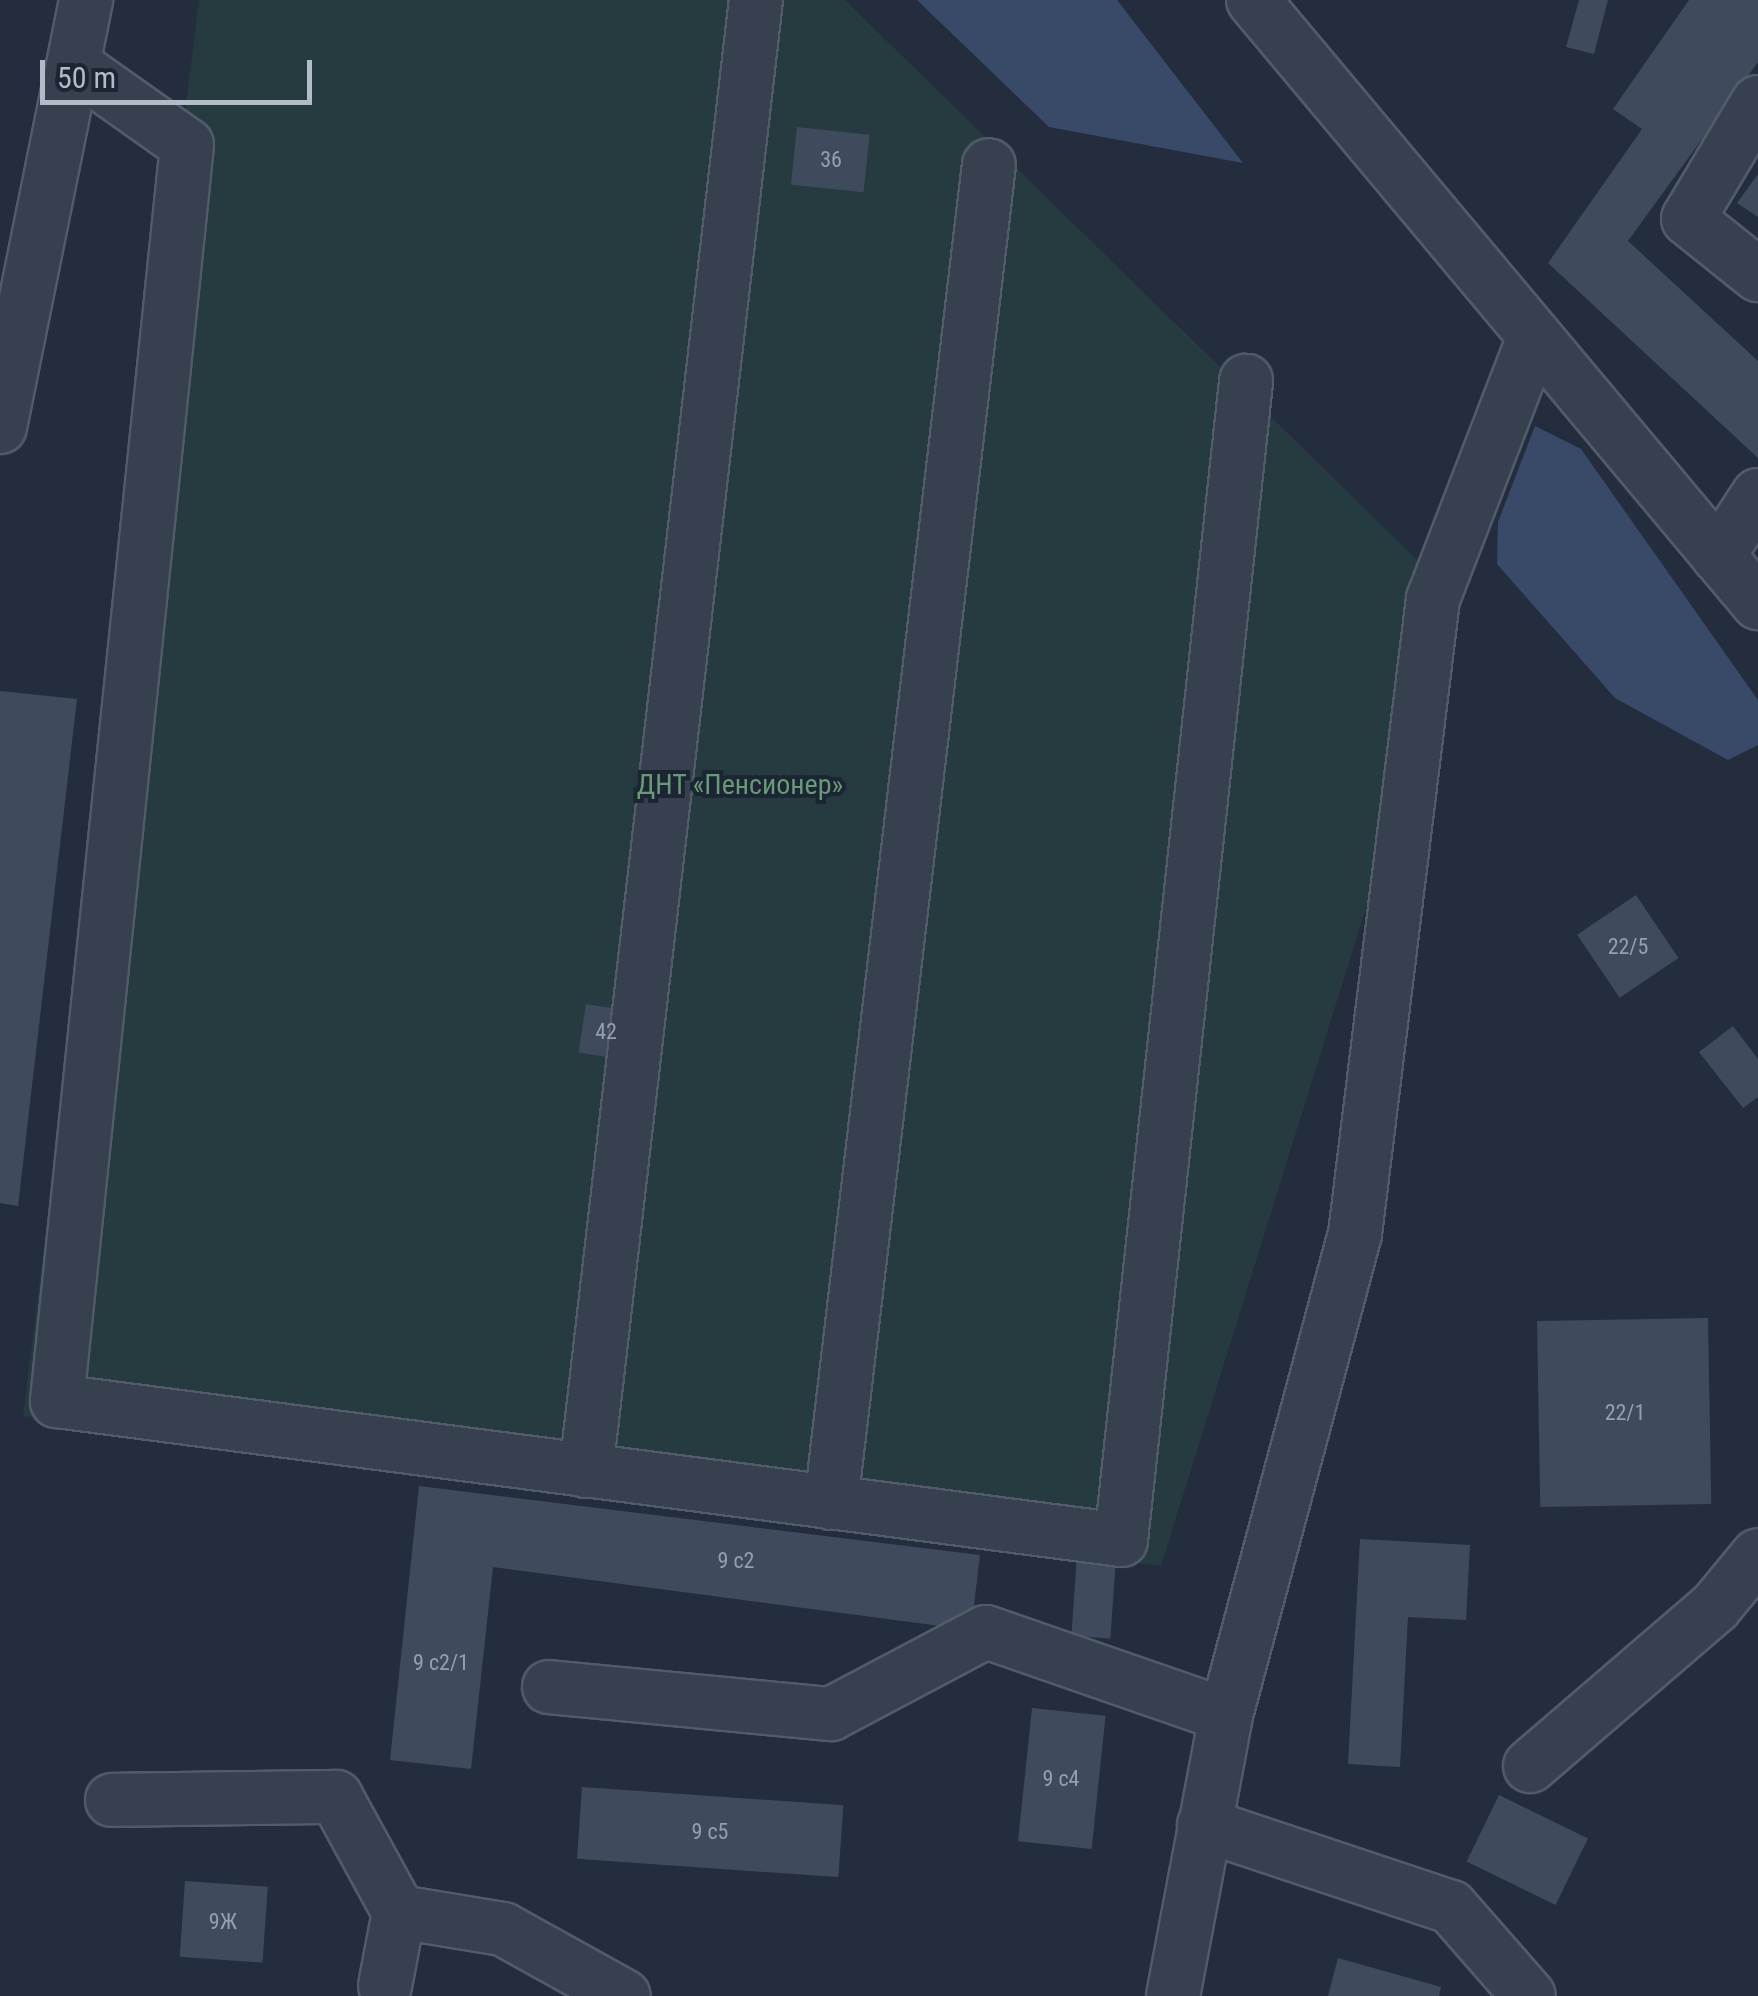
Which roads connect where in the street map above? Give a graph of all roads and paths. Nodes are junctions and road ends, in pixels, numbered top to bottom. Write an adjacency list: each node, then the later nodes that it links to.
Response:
1 (86, 0): 4 (lane)
2 (756, 0): 14 (lane)
3 (1252, 0): 8 (lane)
4 (74, 66): 10 (lane); 14 (lane)
5 (1758, 102): 7 (lane)
6 (989, 165): 15 (lane)
7 (1758, 275)
8 (1534, 337): 12 (lane); 18 (lane)
9 (1246, 381): 15 (lane)
10 (0, 427)
11 (1758, 495): 12 (lane)
12 (1718, 556): 13 (lane)
13 (1758, 603)
14 (586, 1472): 15 (lane)
15 (831, 1503)
16 (1758, 1555): 19 (lane)
17 (549, 1688): 18 (lane)
18 (1226, 1715): 21 (lane)
19 (1530, 1766)
20 (112, 1800): 22 (lane)
21 (1204, 1825): 25 (lane); 26 (lane)
22 (399, 1912): 23 (lane); 24 (lane)
23 (384, 1986)
24 (624, 1996)
25 (1173, 1996)
26 (1528, 1996)

